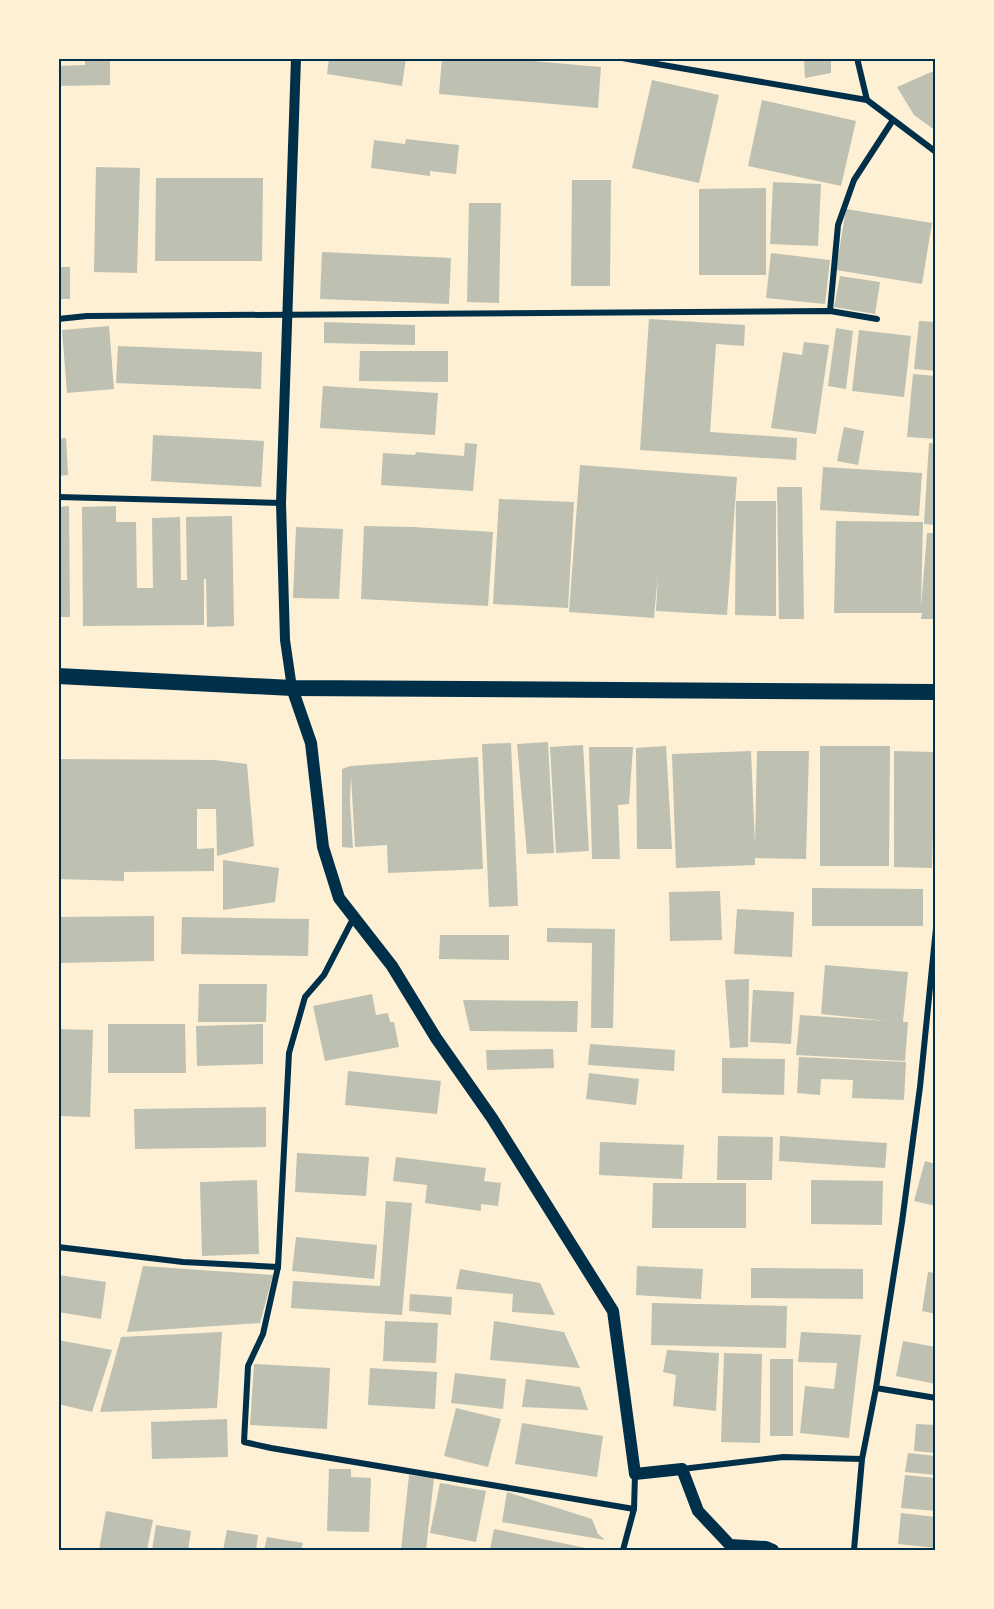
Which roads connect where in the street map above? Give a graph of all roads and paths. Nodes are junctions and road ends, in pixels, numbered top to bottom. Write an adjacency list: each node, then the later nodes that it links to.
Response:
1 (296, 58): 8 (street)
2 (622, 58): 4 (street)
3 (857, 58): 4 (street)
4 (867, 100): 5 (street)
5 (893, 120): 6 (street); 7 (street)
6 (936, 152)
7 (830, 311): 8 (street); 10 (street)
8 (287, 315): 9 (street); 12 (street)
9 (58, 319)
10 (878, 319)
11 (58, 496): 12 (street)
12 (280, 503): 14 (street)
13 (58, 676): 14 (highway)
14 (292, 688): 15 (highway); 16 (main road)
15 (936, 692)
16 (354, 917): 19 (street); 24 (main road)
17 (936, 928): 20 (street)
18 (58, 1247): 19 (street)
19 (278, 1267): 25 (street)
20 (876, 1388): 21 (street); 22 (street)
21 (936, 1398)
22 (862, 1459): 23 (street); 28 (street)
23 (682, 1469): 24 (main road); 27 (main road)
24 (635, 1474): 25 (street)
25 (634, 1509): 26 (street)
26 (623, 1551)
27 (773, 1551)
28 (854, 1551)

